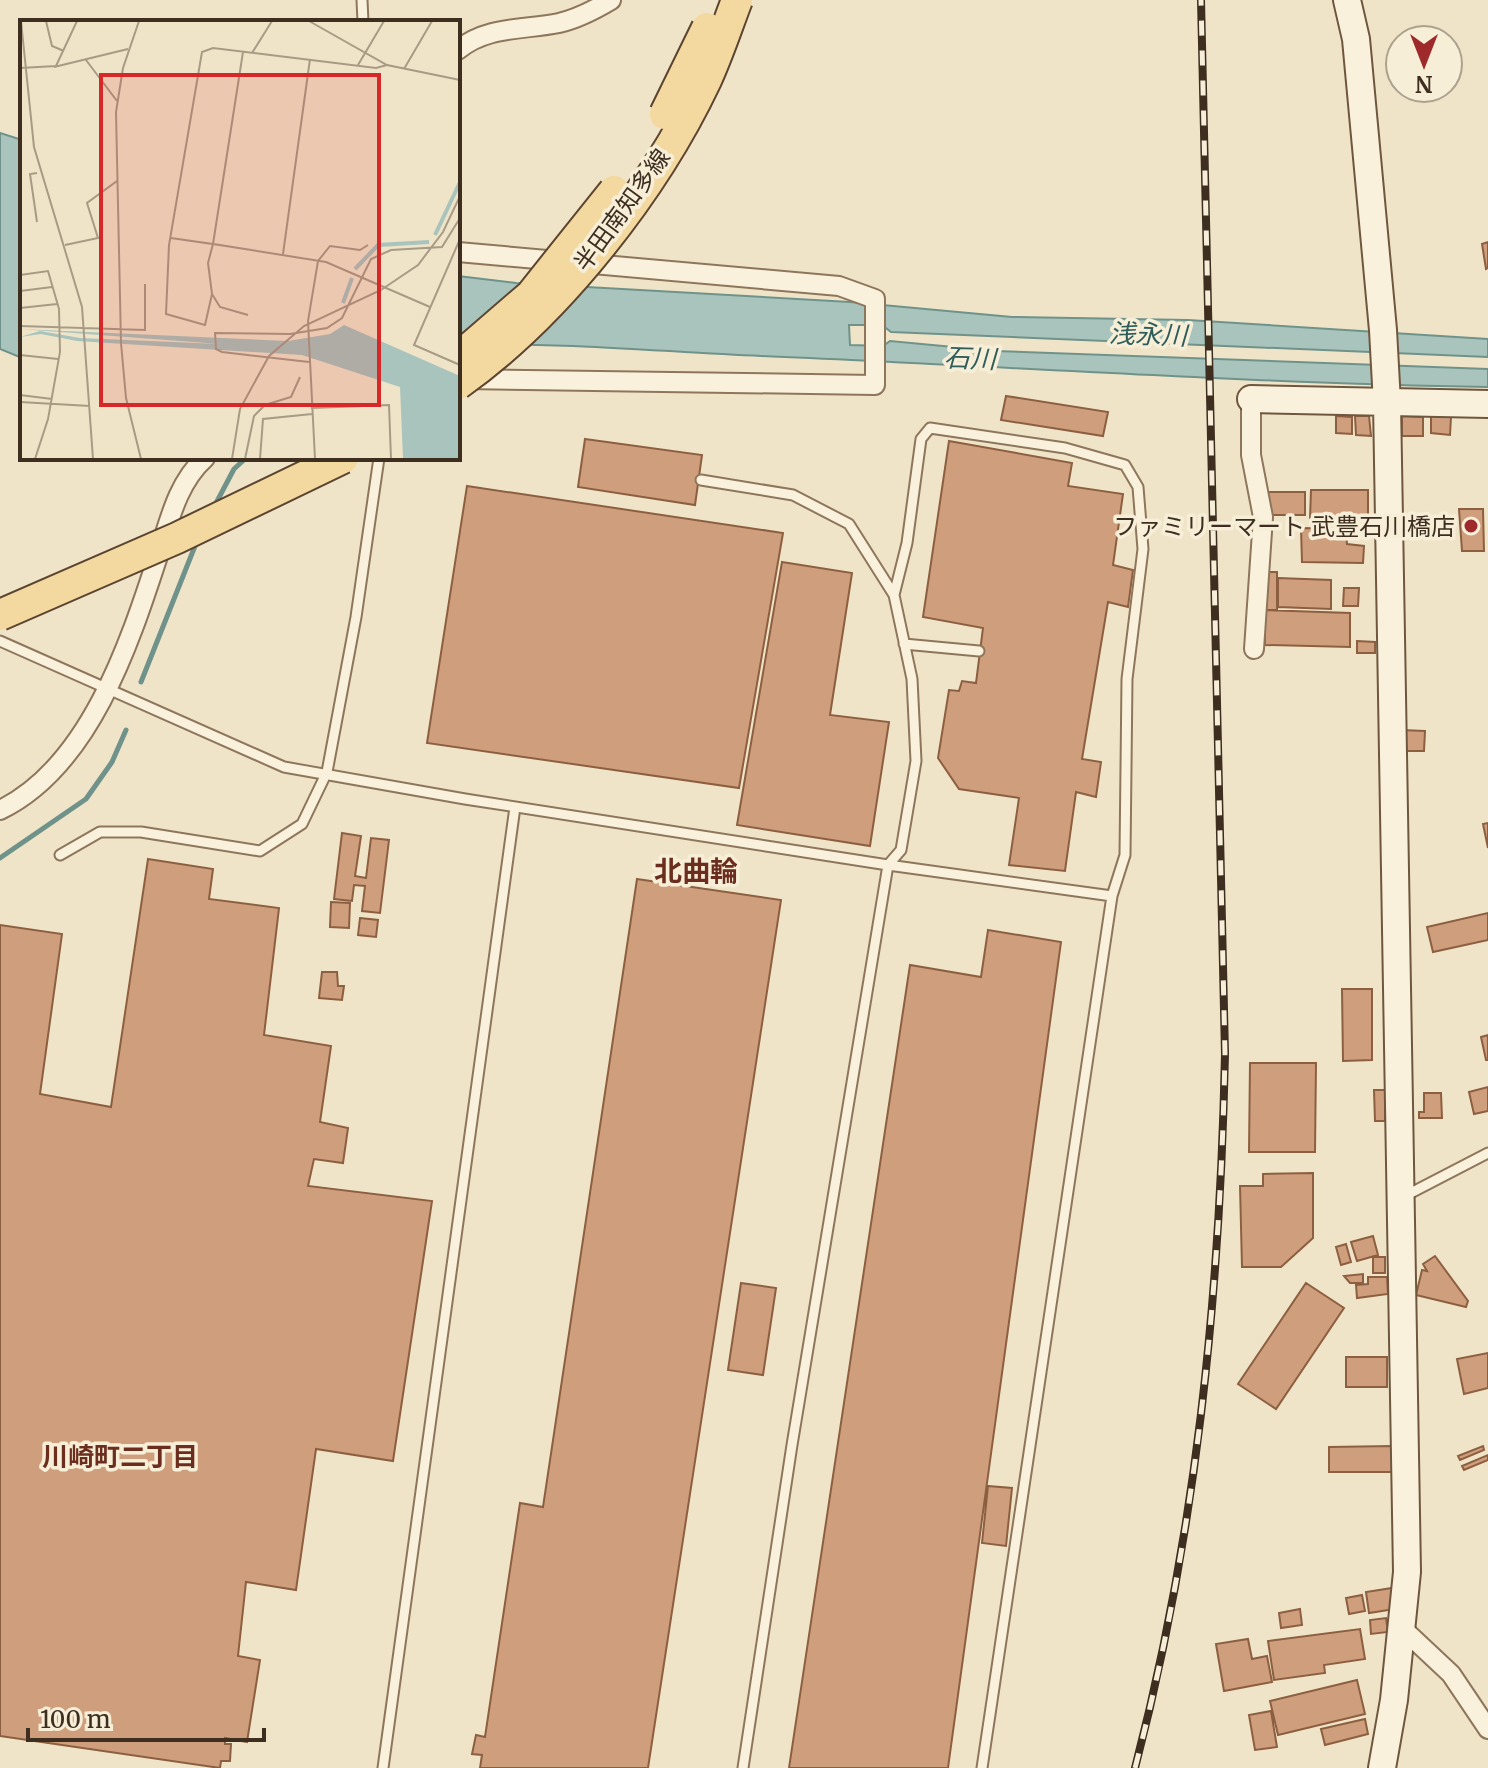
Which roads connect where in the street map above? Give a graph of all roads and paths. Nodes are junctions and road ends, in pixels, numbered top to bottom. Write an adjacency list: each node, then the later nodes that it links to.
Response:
1 (362, 0): 6 (lane)
2 (611, 0): 7 (street)
3 (717, 0): 9 (main road, 半田南知多線, bridge)
4 (737, 0): 10 (main road, 半田南知多線, bridge)
5 (1347, 0): 12 (street)
6 (363, 20)
7 (460, 48)
8 (460, 252): 11 (street)
9 (460, 356)
10 (460, 380)
11 (460, 381)
12 (1386, 397): 13 (street); 14 (street); 35 (street)
13 (1251, 399): 25 (street)
14 (1488, 404)
15 (204, 460): 27 (street)
16 (295, 460): 20 (main road)
17 (339, 460): 22 (main road, bridge)
18 (379, 460): 28 (lane)
19 (701, 480): 21 (lane)
20 (0, 594)
21 (894, 595): 24 (lane); 33 (lane)
22 (0, 615)
23 (0, 641): 27 (lane)
24 (904, 644): 26 (lane); 32 (lane)
25 (1254, 649)
26 (979, 651)
27 (104, 690): 28 (lane); 30 (street)
28 (327, 772): 29 (lane); 31 (lane)
29 (515, 807): 32 (lane); 38 (lane)
30 (0, 810)
31 (60, 855)
32 (888, 865): 33 (lane); 39 (lane)
33 (1112, 896): 40 (lane)
34 (1488, 1153): 35 (lane)
35 (1401, 1198): 36 (street)
36 (1403, 1629): 37 (street); 41 (street)
37 (1488, 1729)
38 (383, 1768)
39 (743, 1768)
40 (982, 1768)
41 (1382, 1768)

